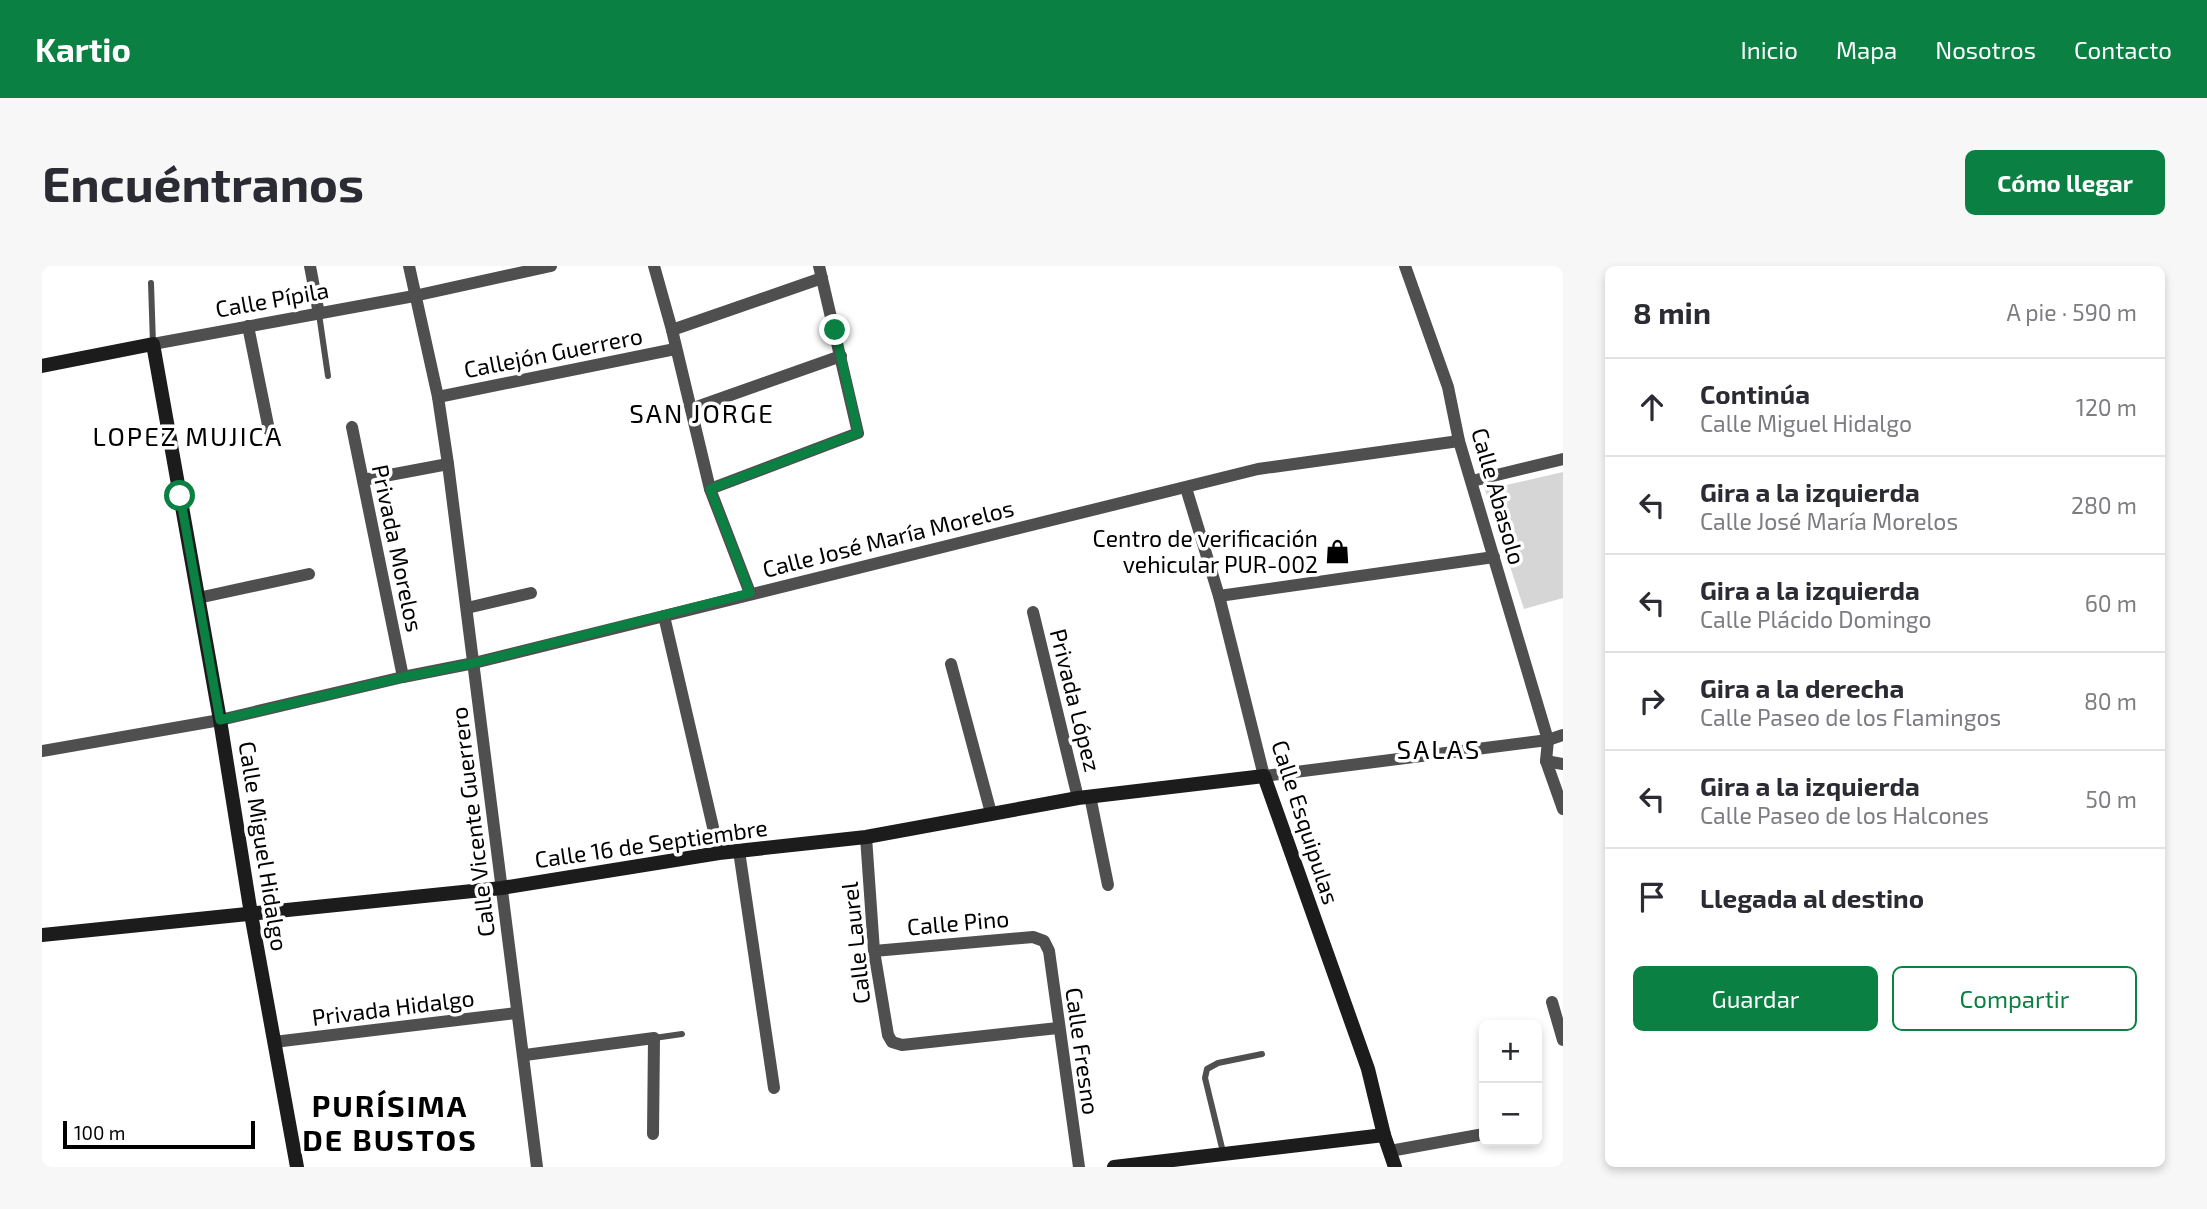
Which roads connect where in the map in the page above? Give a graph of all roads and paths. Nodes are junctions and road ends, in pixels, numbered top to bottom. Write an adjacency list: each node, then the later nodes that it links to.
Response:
1 (310, 266): 9 (street)
2 (409, 266): 8 (street, Calle Vicente Guerrero)
3 (551, 266): 8 (street, Calle Pípila)
4 (654, 266): 11 (street)
5 (1405, 266): 21 (street, Calle Abasolo)
6 (821, 272): 11 (street); 14 (street)
7 (151, 283): 12 (lane, Calle Miguel Hidalgo)
8 (414, 296): 9 (street, Calle Pípila); 17 (street, Calle Vicente Guerrero)
9 (318, 314): 10 (street, Calle Pípila); 16 (lane)
10 (248, 326): 12 (street, Calle Pípila); 20 (street)
11 (672, 330): 13 (street)
12 (153, 344): 15 (street, Calle Pípila); 33 (street, Calle Miguel Hidalgo)
13 (676, 349): 17 (street, Callejón Guerrero); 18 (street)
14 (841, 356): 18 (street); 27 (street)
15 (42, 366)
16 (328, 376)
17 (438, 397): 23 (street, Calle Vicente Guerrero)
18 (691, 409): 27 (street)
19 (352, 427): 24 (street, Privada Morelos)
20 (269, 430)
21 (1459, 440): 25 (street, Calle Abasolo); 26 (street, Calle José María Morelos)
22 (1563, 458): 25 (street)
23 (448, 464): 24 (street); 34 (street, Calle Vicente Guerrero)
24 (363, 480): 39 (street, Privada Morelos)
25 (1472, 481): 28 (street, Calle Abasolo)
26 (1185, 488): 31 (street, Calle José María Morelos); 32 (street, Calle Esquipulas)
27 (710, 489): 31 (street)
28 (1494, 556): 32 (street); 42 (street, Calle Abasolo)
29 (309, 574): 33 (street)
30 (531, 593): 34 (street)
31 (750, 593): 36 (street, Calle José María Morelos)
32 (1219, 596): 46 (street, Calle Esquipulas)
33 (198, 598): 40 (street, Calle Miguel Hidalgo)
34 (467, 608): 37 (street, Calle Vicente Guerrero)
35 (1033, 612): 47 (street, Privada López)
36 (664, 616): 37 (street, Calle José María Morelos); 52 (street)
37 (474, 663): 39 (street, Calle José María Morelos); 54 (street, Calle Vicente Guerrero)
38 (951, 664): 49 (street)
39 (404, 677): 40 (street, Calle José María Morelos)
40 (220, 720): 43 (street, Calle José María Morelos); 55 (street, Calle Miguel Hidalgo)
41 (1563, 736): 42 (street)
42 (1548, 740): 44 (street); 46 (street)
43 (42, 751)
44 (1546, 761): 45 (street); 48 (street)
45 (1563, 764)
46 (1264, 776): 47 (street, Calle 16 de Septiembre); 70 (street, Calle Esquipulas)
47 (1084, 797): 49 (street, Calle 16 de Septiembre); 53 (street, Privada López)
48 (1563, 810)
49 (991, 813): 50 (street, Calle 16 de Septiembre)
50 (866, 837): 51 (street, Calle 16 de Septiembre); 58 (street, Calle Laurel)
51 (740, 851): 52 (street, Calle 16 de Septiembre); 68 (street)
52 (719, 853): 54 (street, Calle 16 de Septiembre)
53 (1108, 886)
54 (502, 888): 55 (street, Calle 16 de Septiembre); 60 (street, Calle Vicente Guerrero)
55 (251, 914): 56 (street, Calle 16 de Septiembre); 65 (street, Calle Miguel Hidalgo)
56 (42, 935)
57 (1044, 941): 58 (street, Calle Pino); 61 (street, Calle Fresno)
58 (874, 951): 61 (street, Calle Laurel)
59 (1552, 1002): 64 (street)
60 (516, 1013): 65 (street, Privada Hidalgo); 67 (street, Calle Vicente Guerrero)
61 (1058, 1028): 76 (street, Calle Fresno)
62 (682, 1034): 63 (lane)
63 (654, 1038): 67 (street); 69 (street)
64 (1563, 1040)
65 (274, 1042): 74 (street, Calle Miguel Hidalgo)
66 (1262, 1054): 73 (lane)
67 (524, 1055): 75 (street, Calle Vicente Guerrero)
68 (774, 1088)
69 (653, 1135)
70 (1384, 1135): 72 (street, Calle Esquipulas); 73 (street)
71 (1479, 1135): 72 (street)
72 (1390, 1151): 78 (street, Calle Esquipulas)
73 (1224, 1154): 77 (street)
74 (297, 1167)
75 (537, 1167)
76 (1079, 1167)
77 (1114, 1167)
78 (1395, 1167)

